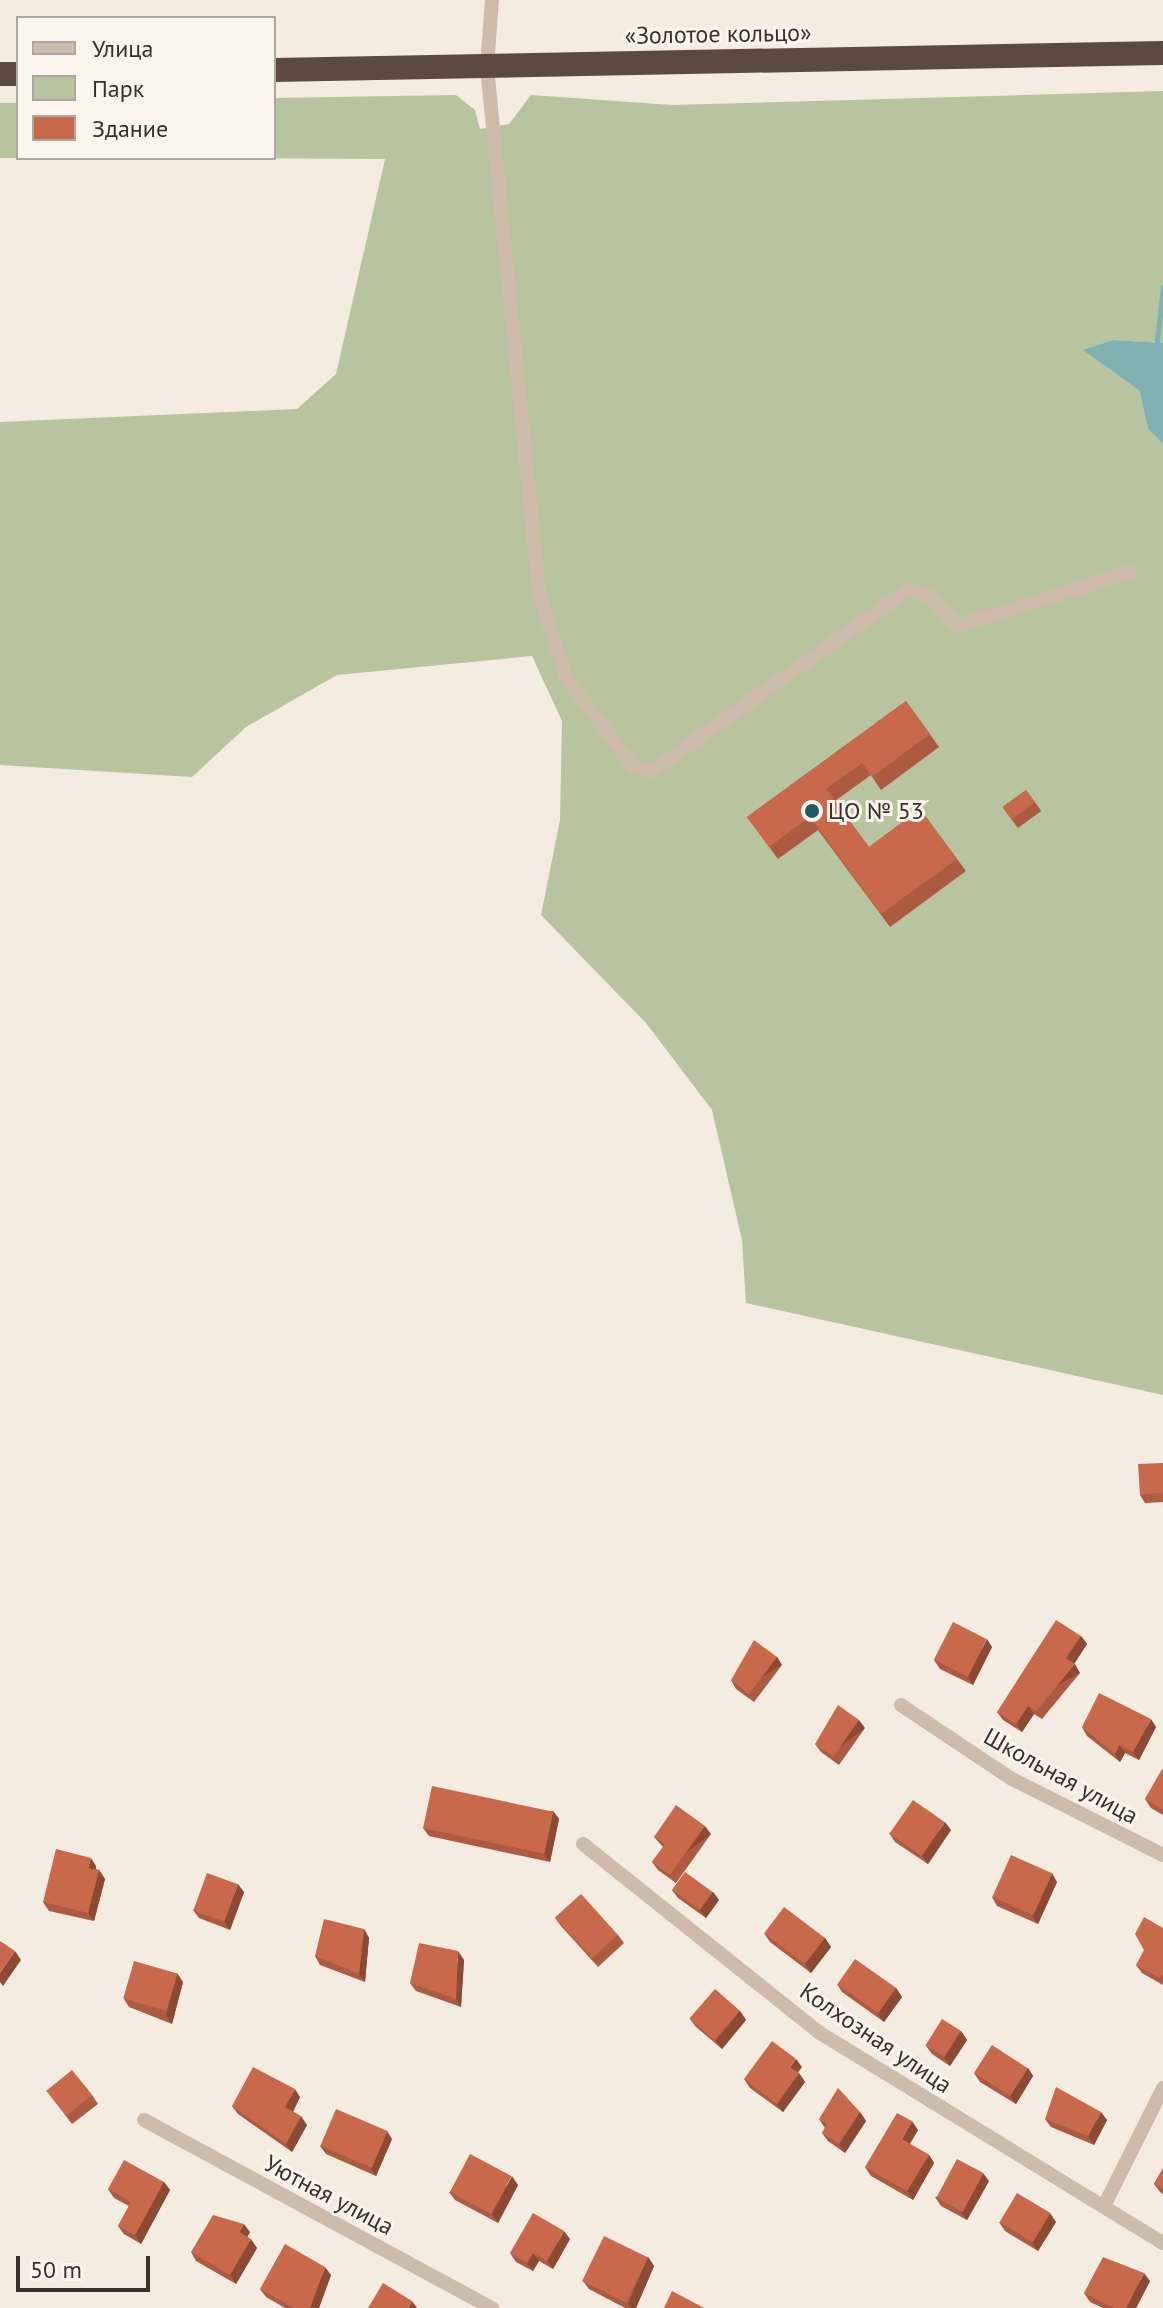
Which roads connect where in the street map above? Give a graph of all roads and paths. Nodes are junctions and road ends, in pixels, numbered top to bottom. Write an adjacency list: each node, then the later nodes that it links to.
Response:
1 (490, 3): 3 (street)
2 (1163, 53): 3 (highway, «Золотое кольцо»)
3 (487, 67): 4 (highway, «Золотое кольцо»); 5 (street)
4 (276, 70)
5 (1130, 572)
6 (901, 1705): 8 (street, Школьная улица)
7 (583, 1844): 11 (street, Колхозная улица)
8 (1163, 1855)
9 (1163, 2088): 11 (street)
10 (144, 2120): 13 (street, Уютная улица)
11 (1104, 2206): 12 (street, Колхозная улица)
12 (1163, 2243)
13 (492, 2308)

